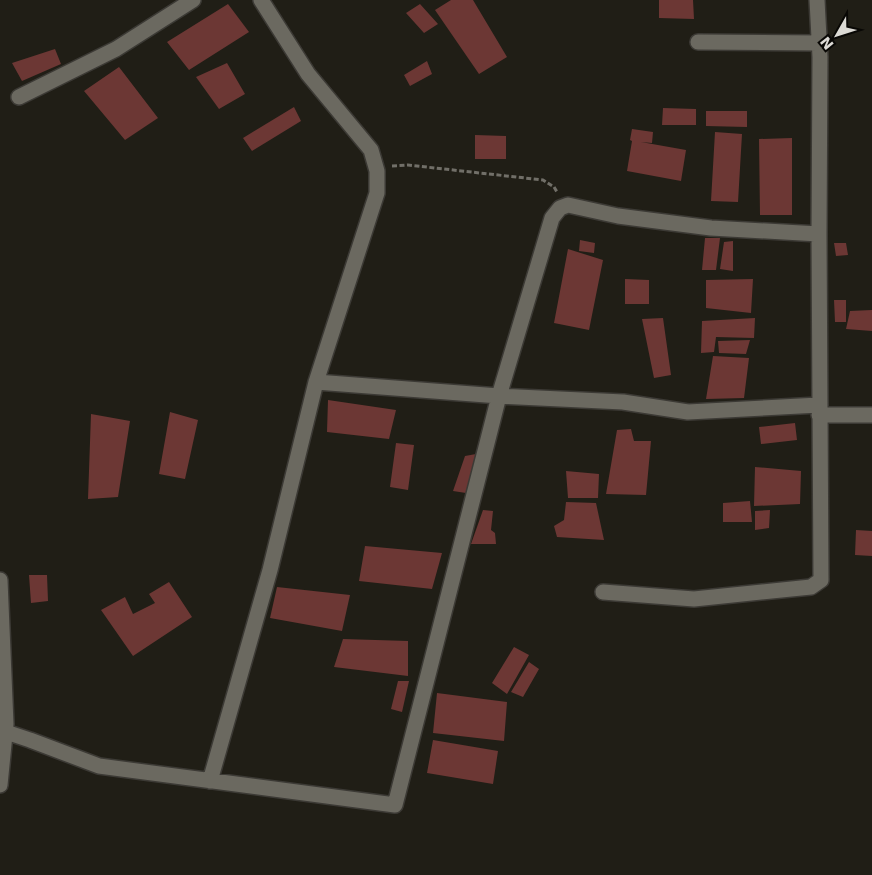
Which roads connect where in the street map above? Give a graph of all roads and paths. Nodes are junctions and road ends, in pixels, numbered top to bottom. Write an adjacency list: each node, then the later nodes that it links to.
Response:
1 (193, 0): 6 (street)
2 (261, 0): 7 (street)
3 (817, 0): 5 (street)
4 (698, 42): 5 (street)
5 (819, 43): 9 (street)
6 (19, 97)
7 (376, 167): 8 (path); 10 (street)
8 (565, 207): 9 (street); 11 (street)
9 (819, 234): 12 (street)
10 (316, 382): 11 (street); 18 (street)
11 (499, 396): 12 (street); 18 (street)
12 (819, 410): 13 (street); 15 (street)
13 (872, 415)
14 (0, 580): 16 (street)
15 (603, 592)
16 (1, 609): 17 (street)
17 (6, 732): 18 (street); 19 (street)
18 (210, 781)
19 (0, 784)

